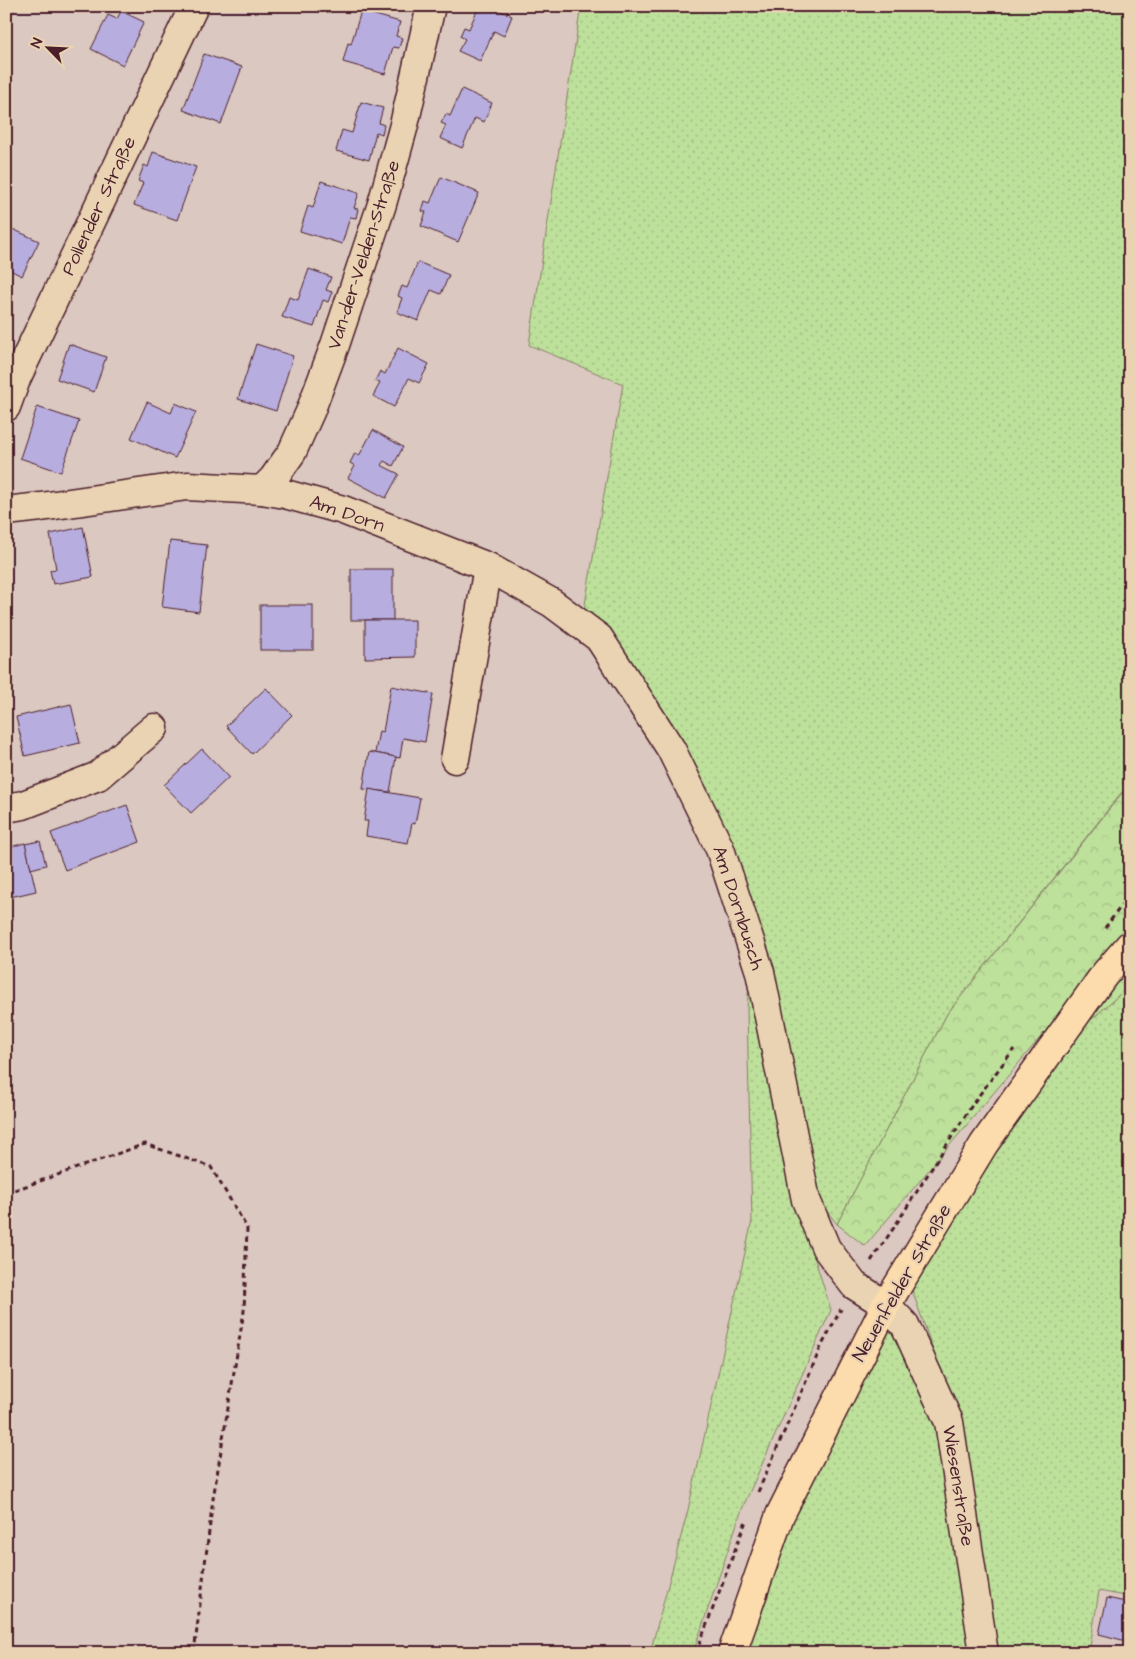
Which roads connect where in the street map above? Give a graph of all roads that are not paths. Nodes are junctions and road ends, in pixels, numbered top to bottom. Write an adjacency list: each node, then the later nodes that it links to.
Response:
1 (194, 6): 3 (street, Pollender Straße)
2 (431, 6): 4 (street, Van-der-Velden-Straße)
3 (6, 407)
4 (262, 490): 5 (street, Am Dorn); 6 (street, Am Dorn)
5 (6, 511)
6 (488, 567): 8 (street); 11 (street, Am Dornbusch)
7 (154, 728): 9 (street)
8 (455, 759)
9 (6, 808)
10 (1130, 945): 11 (main road, Neuenfelder Straße)
11 (886, 1305): 12 (main road, Neuenfelder Straße); 13 (street, Wiesenstraße)
12 (732, 1653)
13 (984, 1653)

